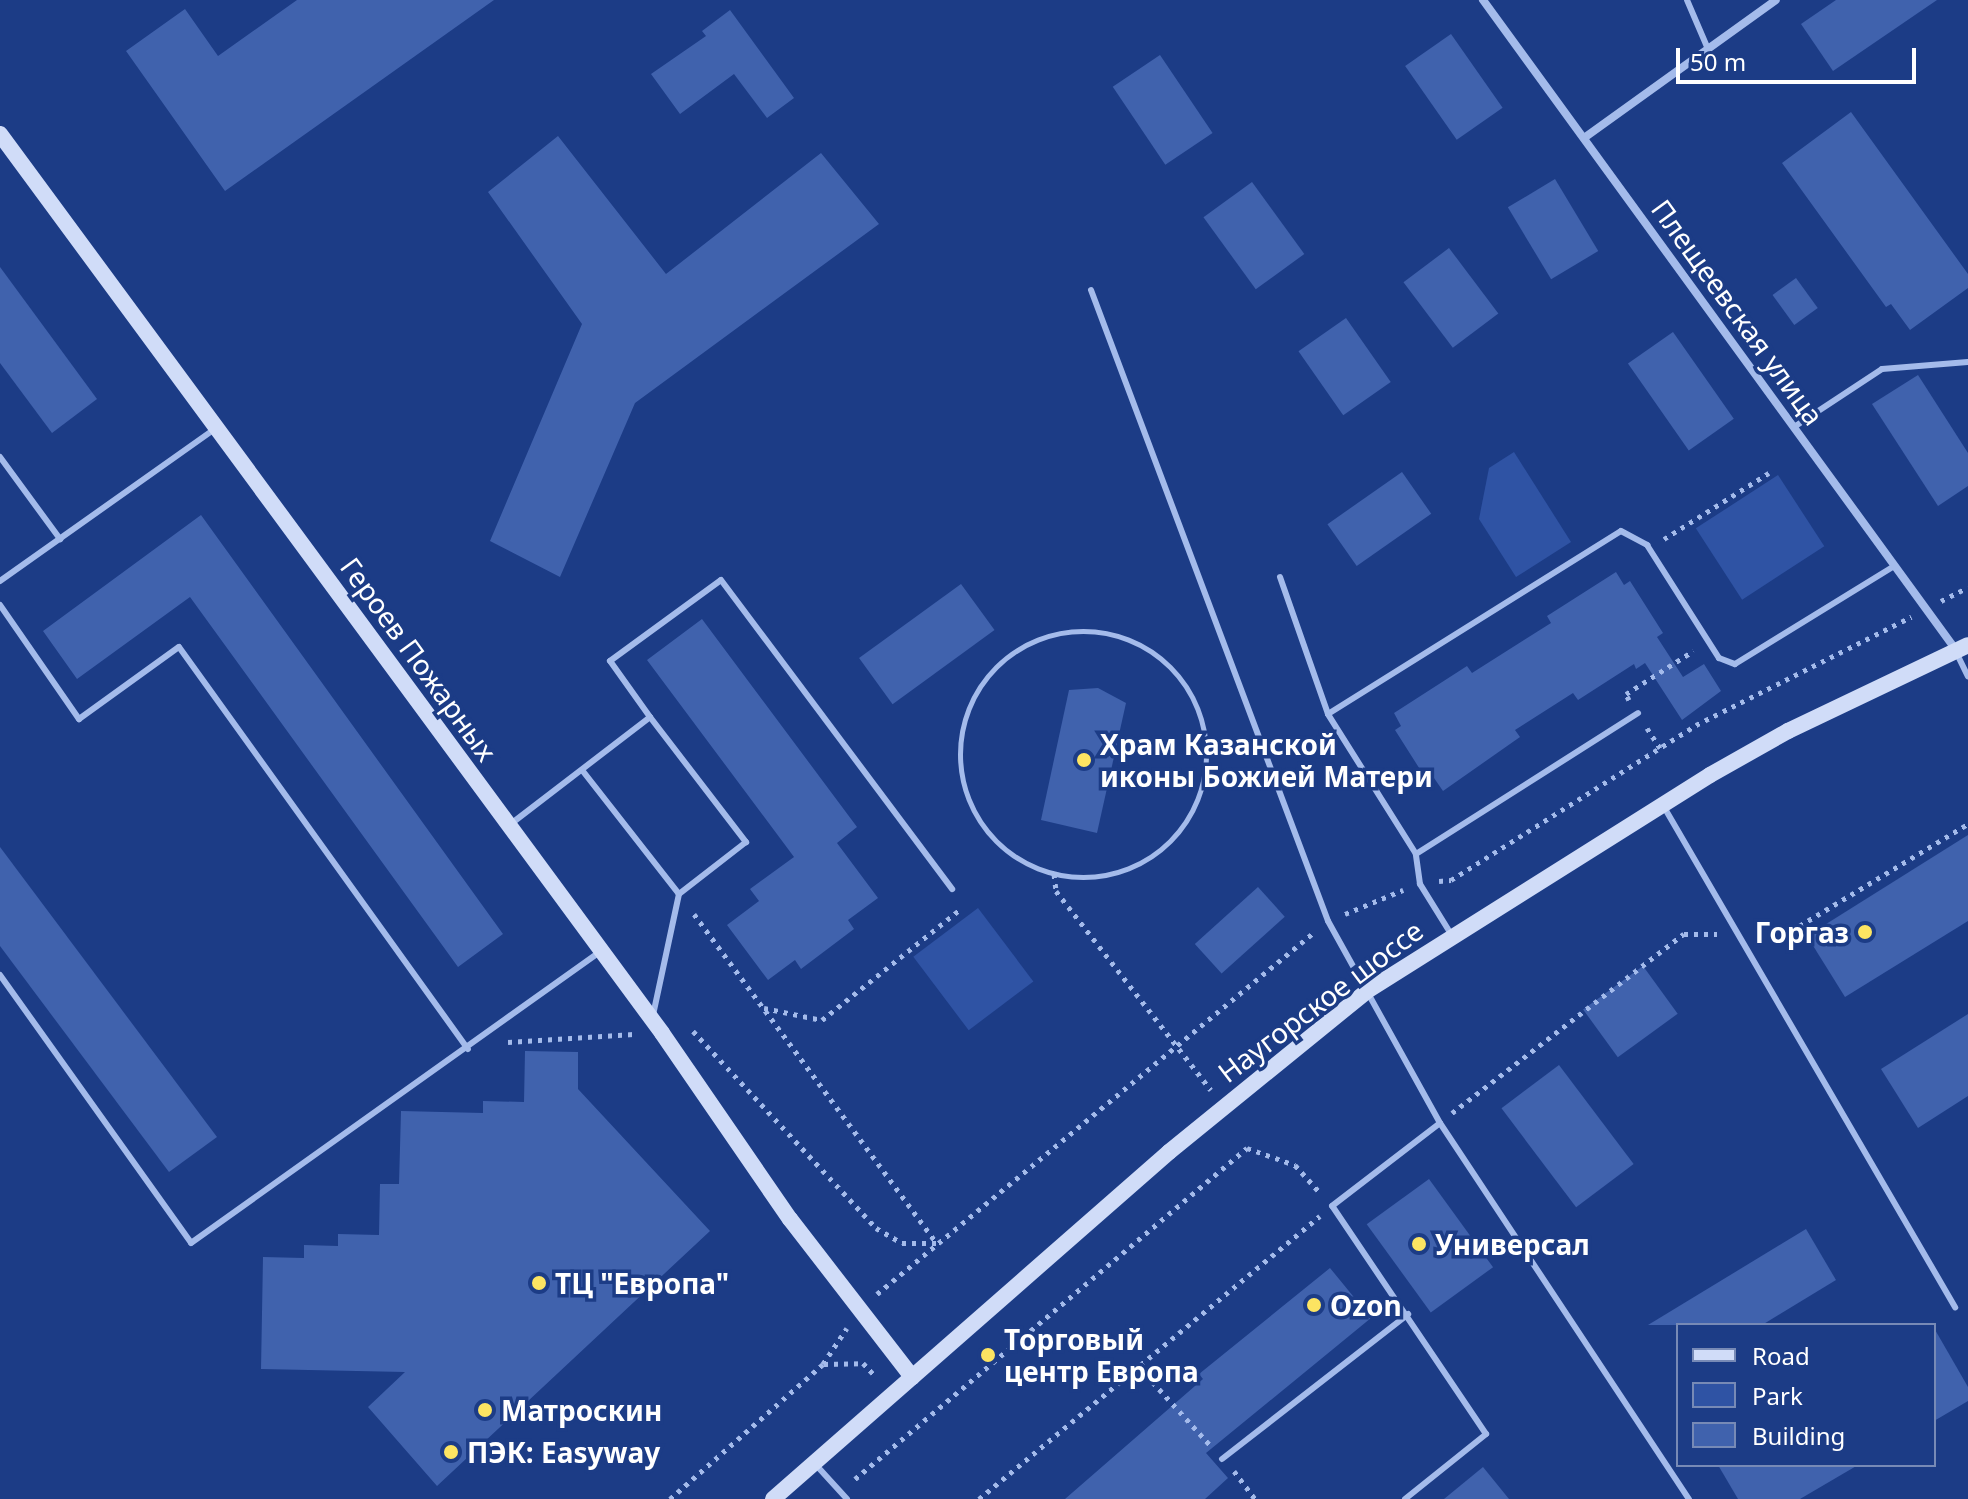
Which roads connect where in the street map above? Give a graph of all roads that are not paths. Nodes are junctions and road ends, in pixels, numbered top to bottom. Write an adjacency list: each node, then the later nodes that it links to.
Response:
1 (1483, 0): 6 (street, Плещеевская улица)
2 (1687, 0): 4 (lane)
3 (1776, 0): 4 (street)
4 (1708, 49): 6 (street)
5 (0, 134): 10 (main road, Героев Пожарных)
6 (1584, 138): 9 (street, Плещеевская улица)
7 (1091, 290): 31 (lane)
8 (1968, 362): 9 (lane)
9 (1794, 427): 13 (street, Плещеевская улица)
10 (216, 428): 12 (lane); 24 (main road, Героев Пожарных)
11 (0, 457): 12 (lane)
12 (60, 539): 15 (lane)
13 (1894, 566): 17 (street, Плещеевская улица); 20 (lane)
14 (1280, 577): 20 (lane)
15 (0, 581)
16 (0, 605): 33 (lane)
17 (1962, 648): 18 (lane); 23 (main road, Наугорское шоссе)
18 (1968, 677)
19 (1638, 713): 25 (lane)
20 (1328, 714): 25 (lane)
21 (650, 717): 22 (lane); 26 (lane); 27 (lane)
22 (582, 770): 24 (lane); 27 (lane)
23 (1662, 803): 28 (main road, Наугорское шоссе); 35 (lane)
24 (509, 825): 29 (main road, Героев Пожарных)
25 (1416, 854): 28 (lane)
26 (952, 889)
27 (679, 894): 32 (lane)
28 (1451, 934): 31 (main road, Наугорское шоссе)
29 (601, 951): 32 (main road, Героев Пожарных); 33 (lane)
30 (0, 975): 33 (lane)
31 (1367, 991): 34 (lane); 37 (main road, Наугорское шоссе)
32 (657, 1028): 37 (main road, Героев Пожарных)
33 (468, 1049)
34 (1440, 1123): 36 (lane); 40 (lane)
35 (1955, 1307)
36 (1408, 1314): 38 (lane); 43 (lane)
37 (912, 1377): 39 (main road, Наугорское шоссе)
38 (1222, 1459)
39 (814, 1463): 41 (main road, Наугорское шоссе); 42 (lane)
40 (1685, 1498)
41 (773, 1499)
42 (847, 1499)
43 (1405, 1499)

